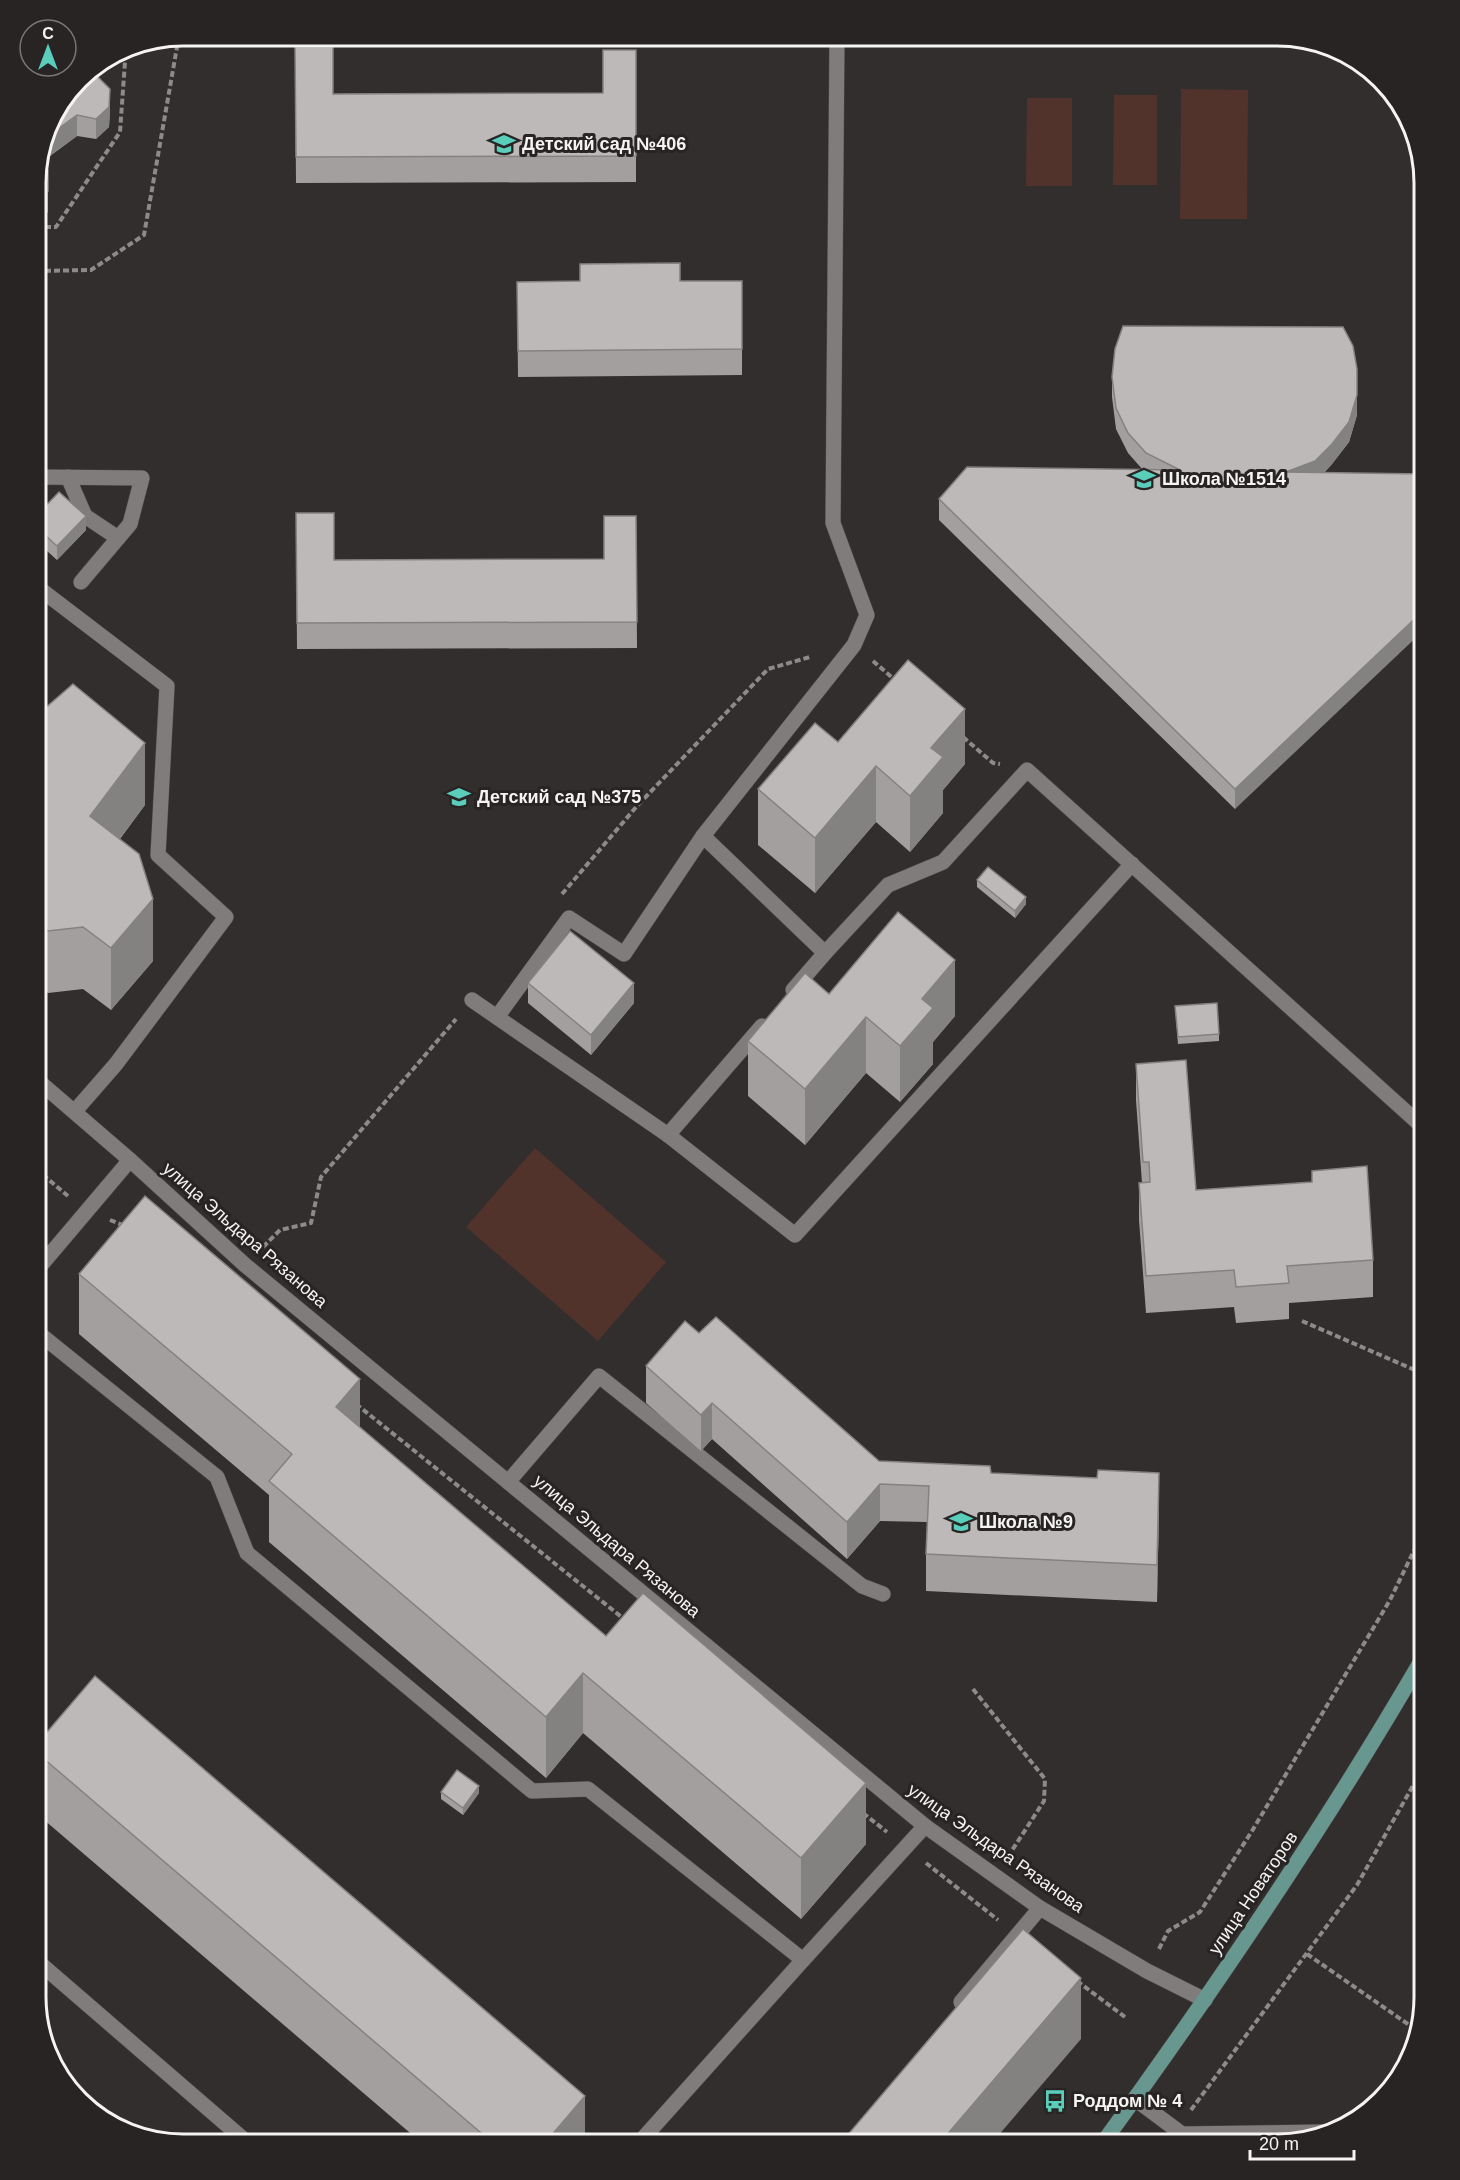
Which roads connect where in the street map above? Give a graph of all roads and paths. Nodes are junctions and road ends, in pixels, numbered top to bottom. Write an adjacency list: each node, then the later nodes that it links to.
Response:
1 (177, 47): 5 (path)
2 (837, 47): 11 (street)
3 (125, 60): 4 (path)
4 (47, 227)
5 (47, 271)
6 (47, 477): 7 (street)
7 (68, 477): 8 (street); 8 (street)
8 (118, 538): 9 (street)
9 (81, 582)
10 (47, 594): 17 (street)
11 (703, 836): 13 (street); 15 (street)
12 (1132, 864): 13 (street); 18 (street); 19 (street)
13 (825, 953): 19 (street)
14 (472, 1000): 15 (street)
15 (497, 1017): 19 (street)
16 (46, 1088): 17 (street, улица Эльдара Рязанова)
17 (75, 1111): 20 (street, улица Эльдара Рязанова)
18 (1414, 1119)
19 (668, 1135)
20 (130, 1160): 22 (street); 29 (street, улица Эльдара Рязанова)
21 (46, 1178): 22 (path)
22 (86, 1211): 23 (path); 24 (street)
23 (127, 1226)
24 (46, 1259)
25 (1302, 1321): 27 (path)
26 (46, 1339): 44 (street)
27 (1414, 1370)
28 (348, 1397): 32 (path)
29 (508, 1482): 31 (street); 37 (street, улица Эльдара Рязанова)
30 (1414, 1551): 46 (path)
31 (883, 1594)
32 (627, 1622)
33 (1414, 1673): 48 (street, улица Новаторов)
34 (973, 1689): 39 (path)
35 (1414, 1784): 43 (path)
36 (859, 1809): 38 (path)
37 (921, 1823): 38 (street); 39 (street, улица Эльдара Рязанова)
38 (905, 1847): 40 (path); 44 (street)
39 (993, 1875): 40 (path); 41 (street, улица Эльдара Рязанова)
40 (972, 1900): 42 (path)
41 (1040, 1908): 42 (street); 46 (street, улица Эльдара Рязанова)
42 (1018, 1936): 49 (street)
43 (1307, 1954): 51 (path); 53 (path)
44 (803, 1960): 56 (street)
45 (46, 1969): 55 (street)
46 (1147, 1971): 48 (street, улица Эльдара Рязанова)
47 (1071, 1977): 50 (path)
48 (1205, 2000): 52 (street, улица Новаторов)
49 (949, 2017)
50 (1125, 2017)
51 (1410, 2026)
52 (1135, 2099): 53 (street); 57 (street, улица Новаторов)
53 (1176, 2130): 58 (street)
54 (1291, 2132): 59 (street)
55 (236, 2133)
56 (647, 2133)
57 (1109, 2134)
58 (1182, 2134)
59 (1188, 2134)

